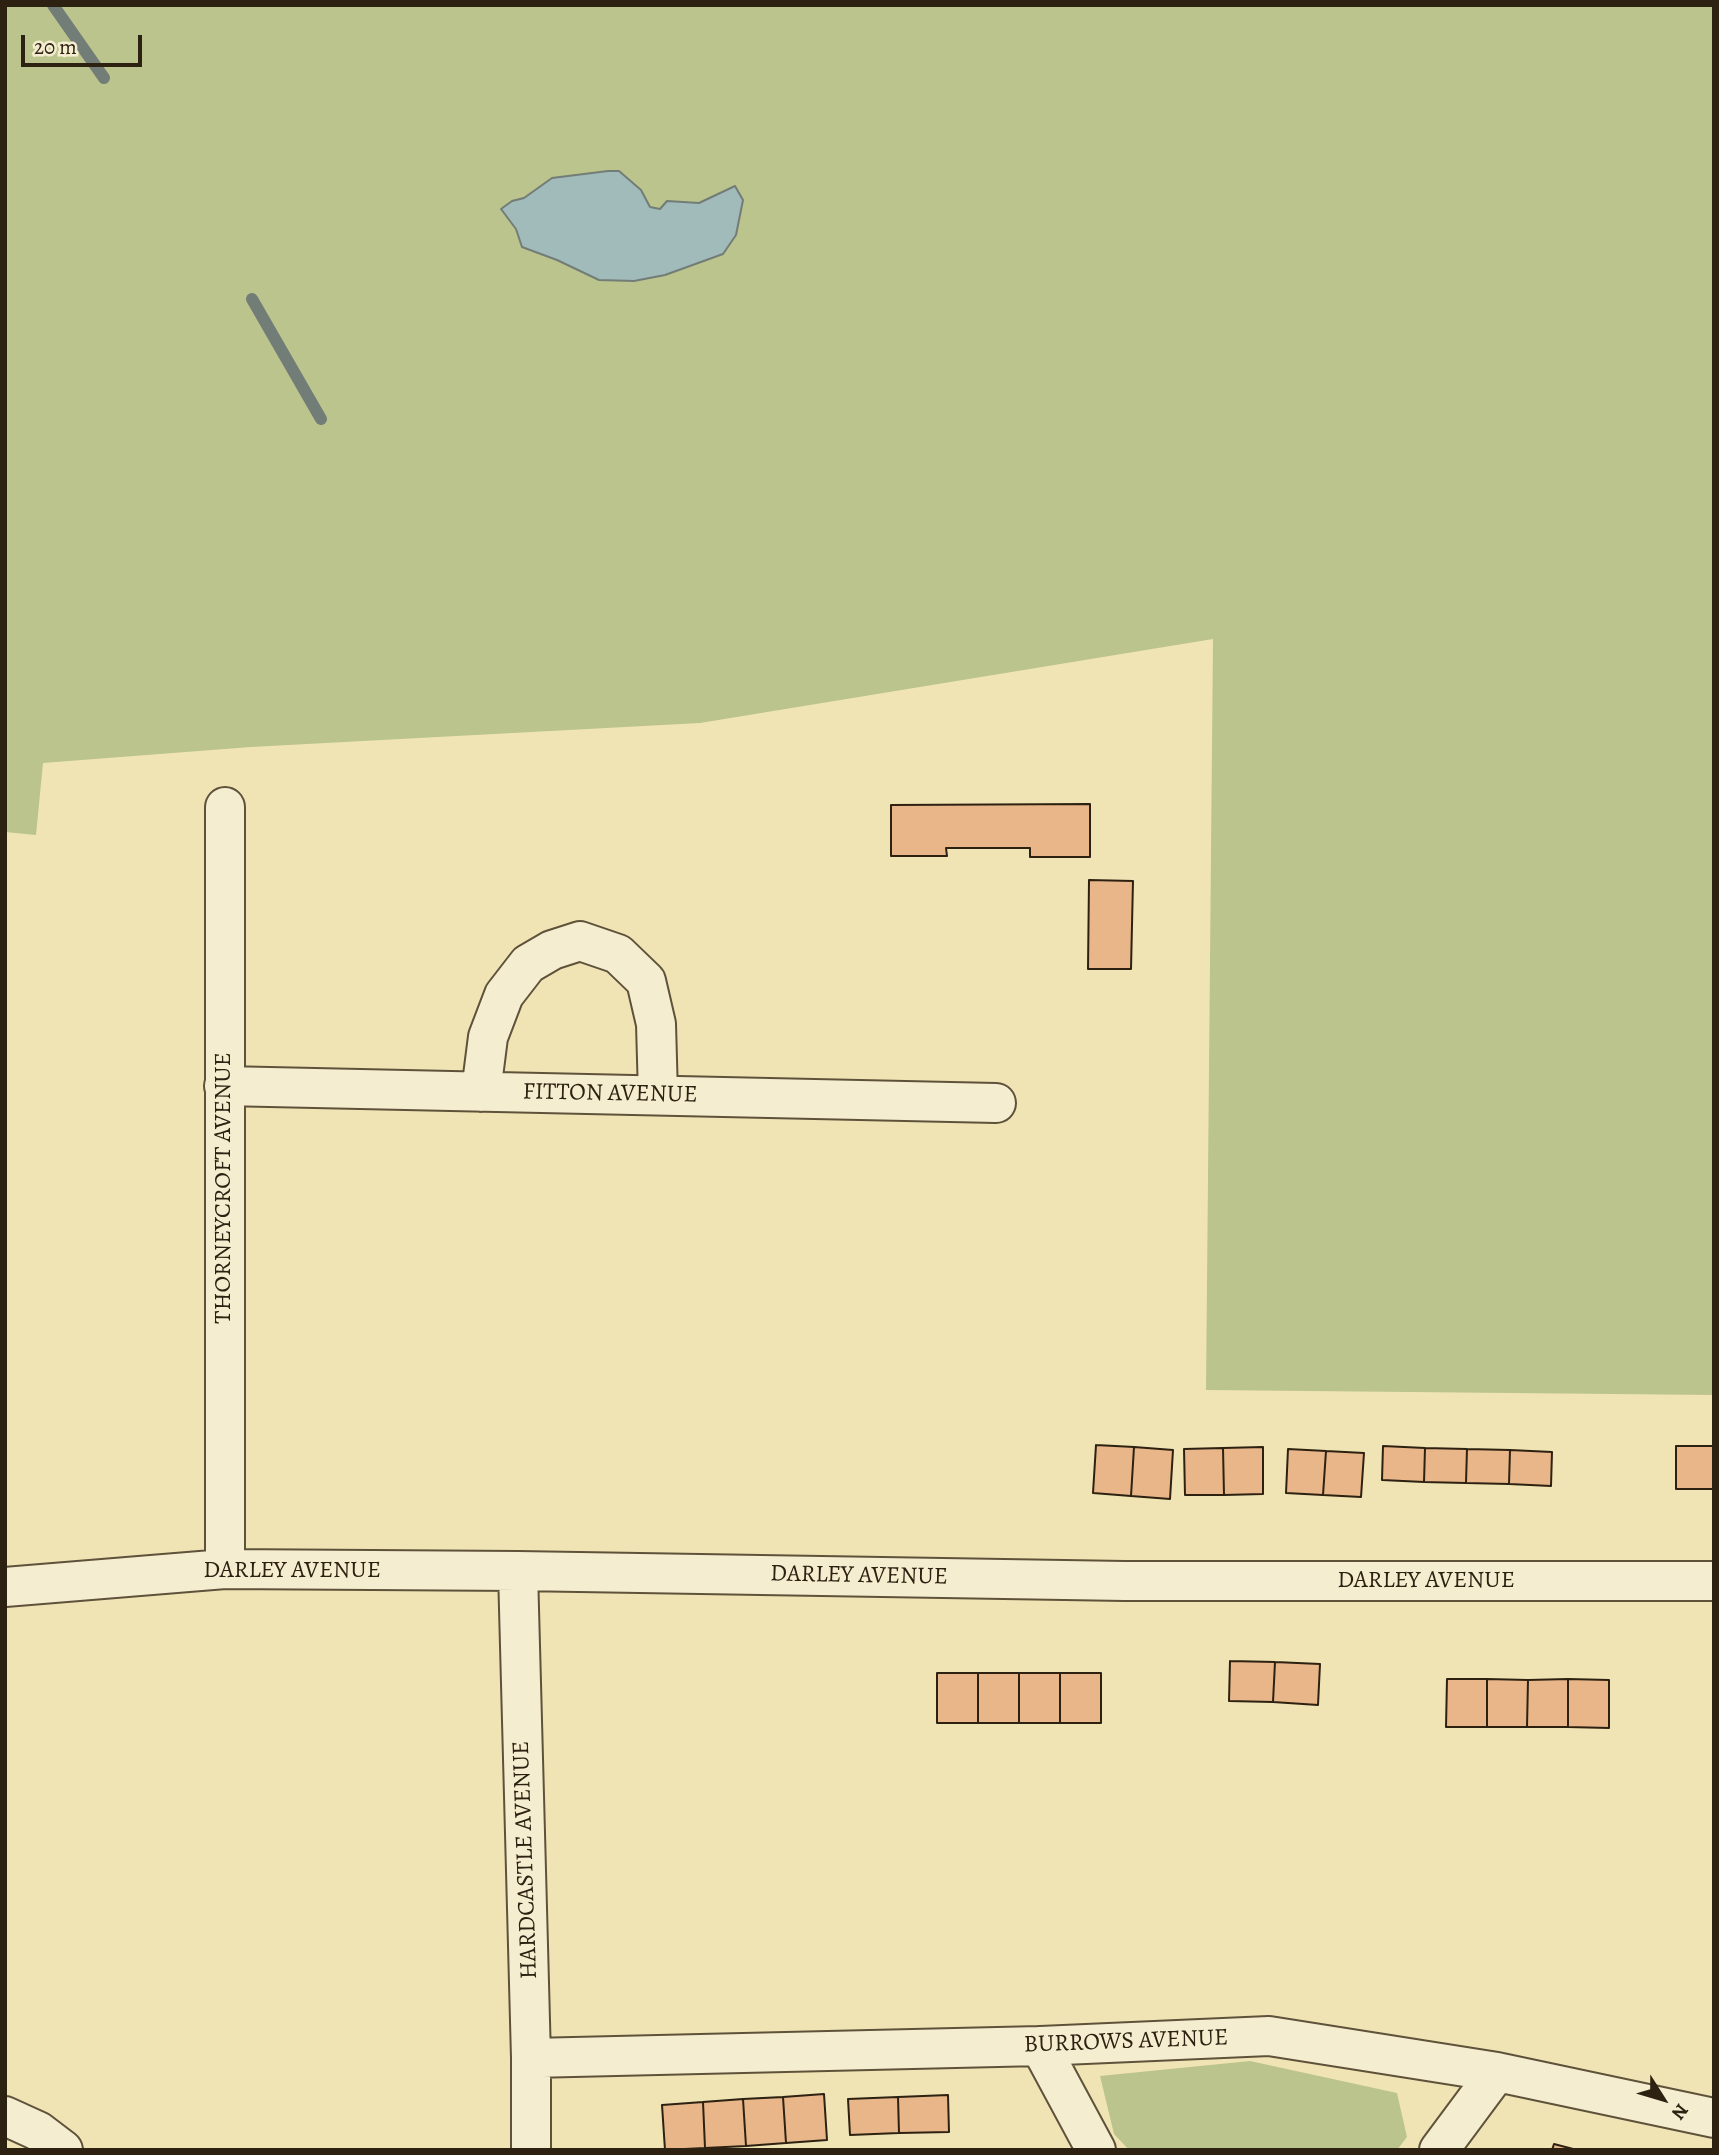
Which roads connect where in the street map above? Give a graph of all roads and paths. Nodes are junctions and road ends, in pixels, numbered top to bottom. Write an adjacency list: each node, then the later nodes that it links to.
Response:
1 (225, 807): 2 (street, THORNEYCROFT AVENUE)
2 (224, 1086): 3 (street, FITTON AVENUE); 6 (street, THORNEYCROFT AVENUE)
3 (481, 1092): 4 (street, FITTON AVENUE); 4 (street)
4 (658, 1096): 5 (street, FITTON AVENUE)
5 (996, 1103)
6 (225, 1569): 7 (street, DARLEY AVENUE); 9 (street, DARLEY AVENUE)
7 (518, 1571): 8 (street, DARLEY AVENUE); 11 (street, HARDCASTLE AVENUE)
8 (1714, 1581)
9 (5, 1587)
10 (1040, 2046): 11 (street, BURROWS AVENUE); 12 (street, BURROWS AVENUE); 17 (street)
11 (531, 2059): 16 (street, HARDCASTLE AVENUE)
12 (1497, 2072): 14 (street, BURROWS AVENUE); 18 (street)
13 (5, 2116): 15 (street)
14 (1714, 2118)
15 (63, 2150)
16 (531, 2150)
17 (1096, 2150)
18 (1439, 2150)

